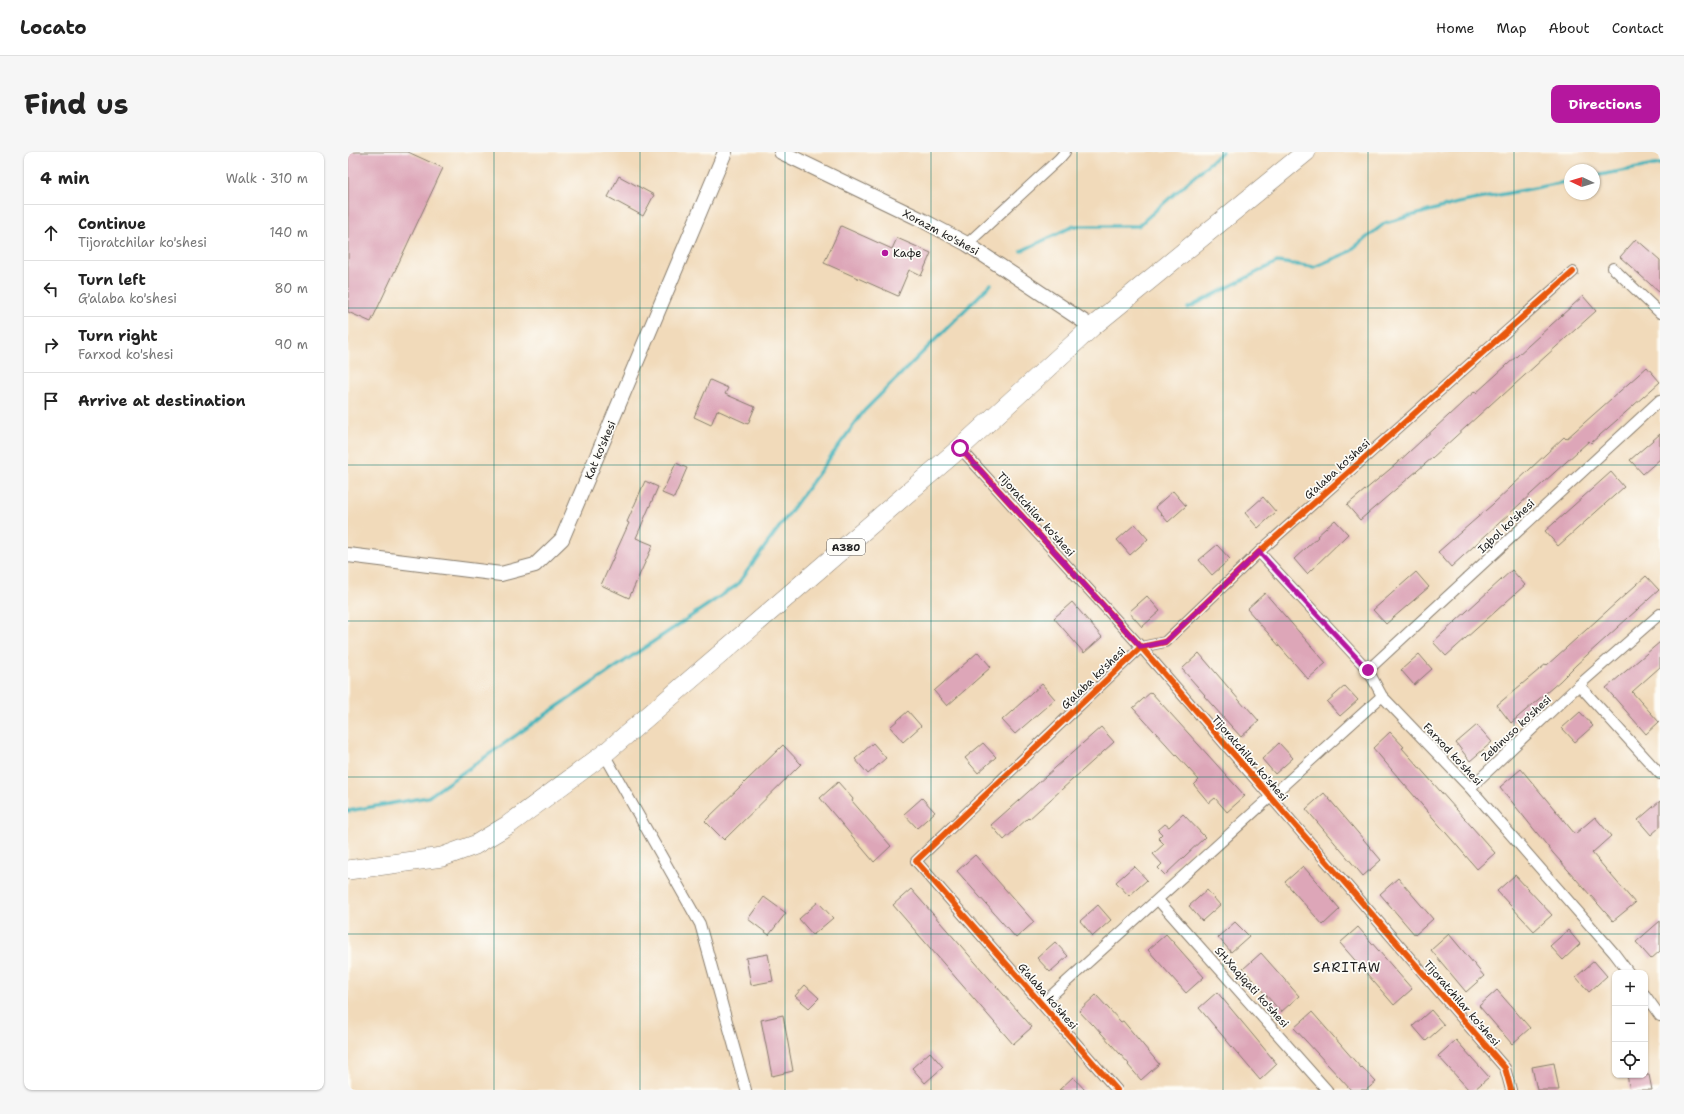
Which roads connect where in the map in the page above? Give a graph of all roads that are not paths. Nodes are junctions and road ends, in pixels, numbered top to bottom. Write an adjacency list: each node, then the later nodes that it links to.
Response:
1 (725, 152): 13 (street, Kat ko'shesi)
2 (781, 152): 5 (street, Xorazm ko'shesi)
3 (1065, 152): 5 (street)
4 (1306, 152): 9 (highway, A380)
5 (967, 244): 9 (street, Xorazm ko'shesi)
6 (1613, 268): 8 (street)
7 (1573, 272): 12 (street, G'alaba ko'shesi)
8 (1660, 313)
9 (1092, 327): 11 (highway, A380)
10 (1660, 400): 16 (street, Iqbol ko'shesi)
11 (960, 448): 15 (street, Tijoratchilar ko'shesi); 19 (highway, A380)
12 (1259, 552): 15 (street, G'alaba ko'shesi); 16 (street, Farxod ko'shesi)
13 (348, 555)
14 (1660, 614): 17 (street, Zebinuso ko'shesi)
15 (1141, 647): 22 (street, Tijoratchilar ko'shesi); 27 (street, G'alaba ko'shesi)
16 (1368, 670): 18 (street, Farxod ko'shesi)
17 (1579, 685): 20 (street); 21 (street, Zebinuso ko'shesi)
18 (1382, 696): 21 (street, Farxod ko'shesi); 22 (street, G'alaba ko'shesi)
19 (604, 754): 23 (highway, A380); 29 (street)
20 (1660, 774)
21 (1470, 788): 25 (street, Farxod ko'shesi)
22 (1269, 797): 24 (street, G'alaba ko'shesi); 32 (street, Tijoratchilar ko'shesi)
23 (348, 870)
24 (1158, 900): 27 (street, G'alaba ko'shesi); 31 (street, SH.Xaqiqati ko'shesi)
25 (1627, 970)
26 (1648, 999): 28 (street)
27 (1042, 1004): 30 (street, G'alaba ko'shesi)
28 (1660, 1016)
29 (746, 1090)
30 (1117, 1090)
31 (1327, 1090)
32 (1511, 1090)

